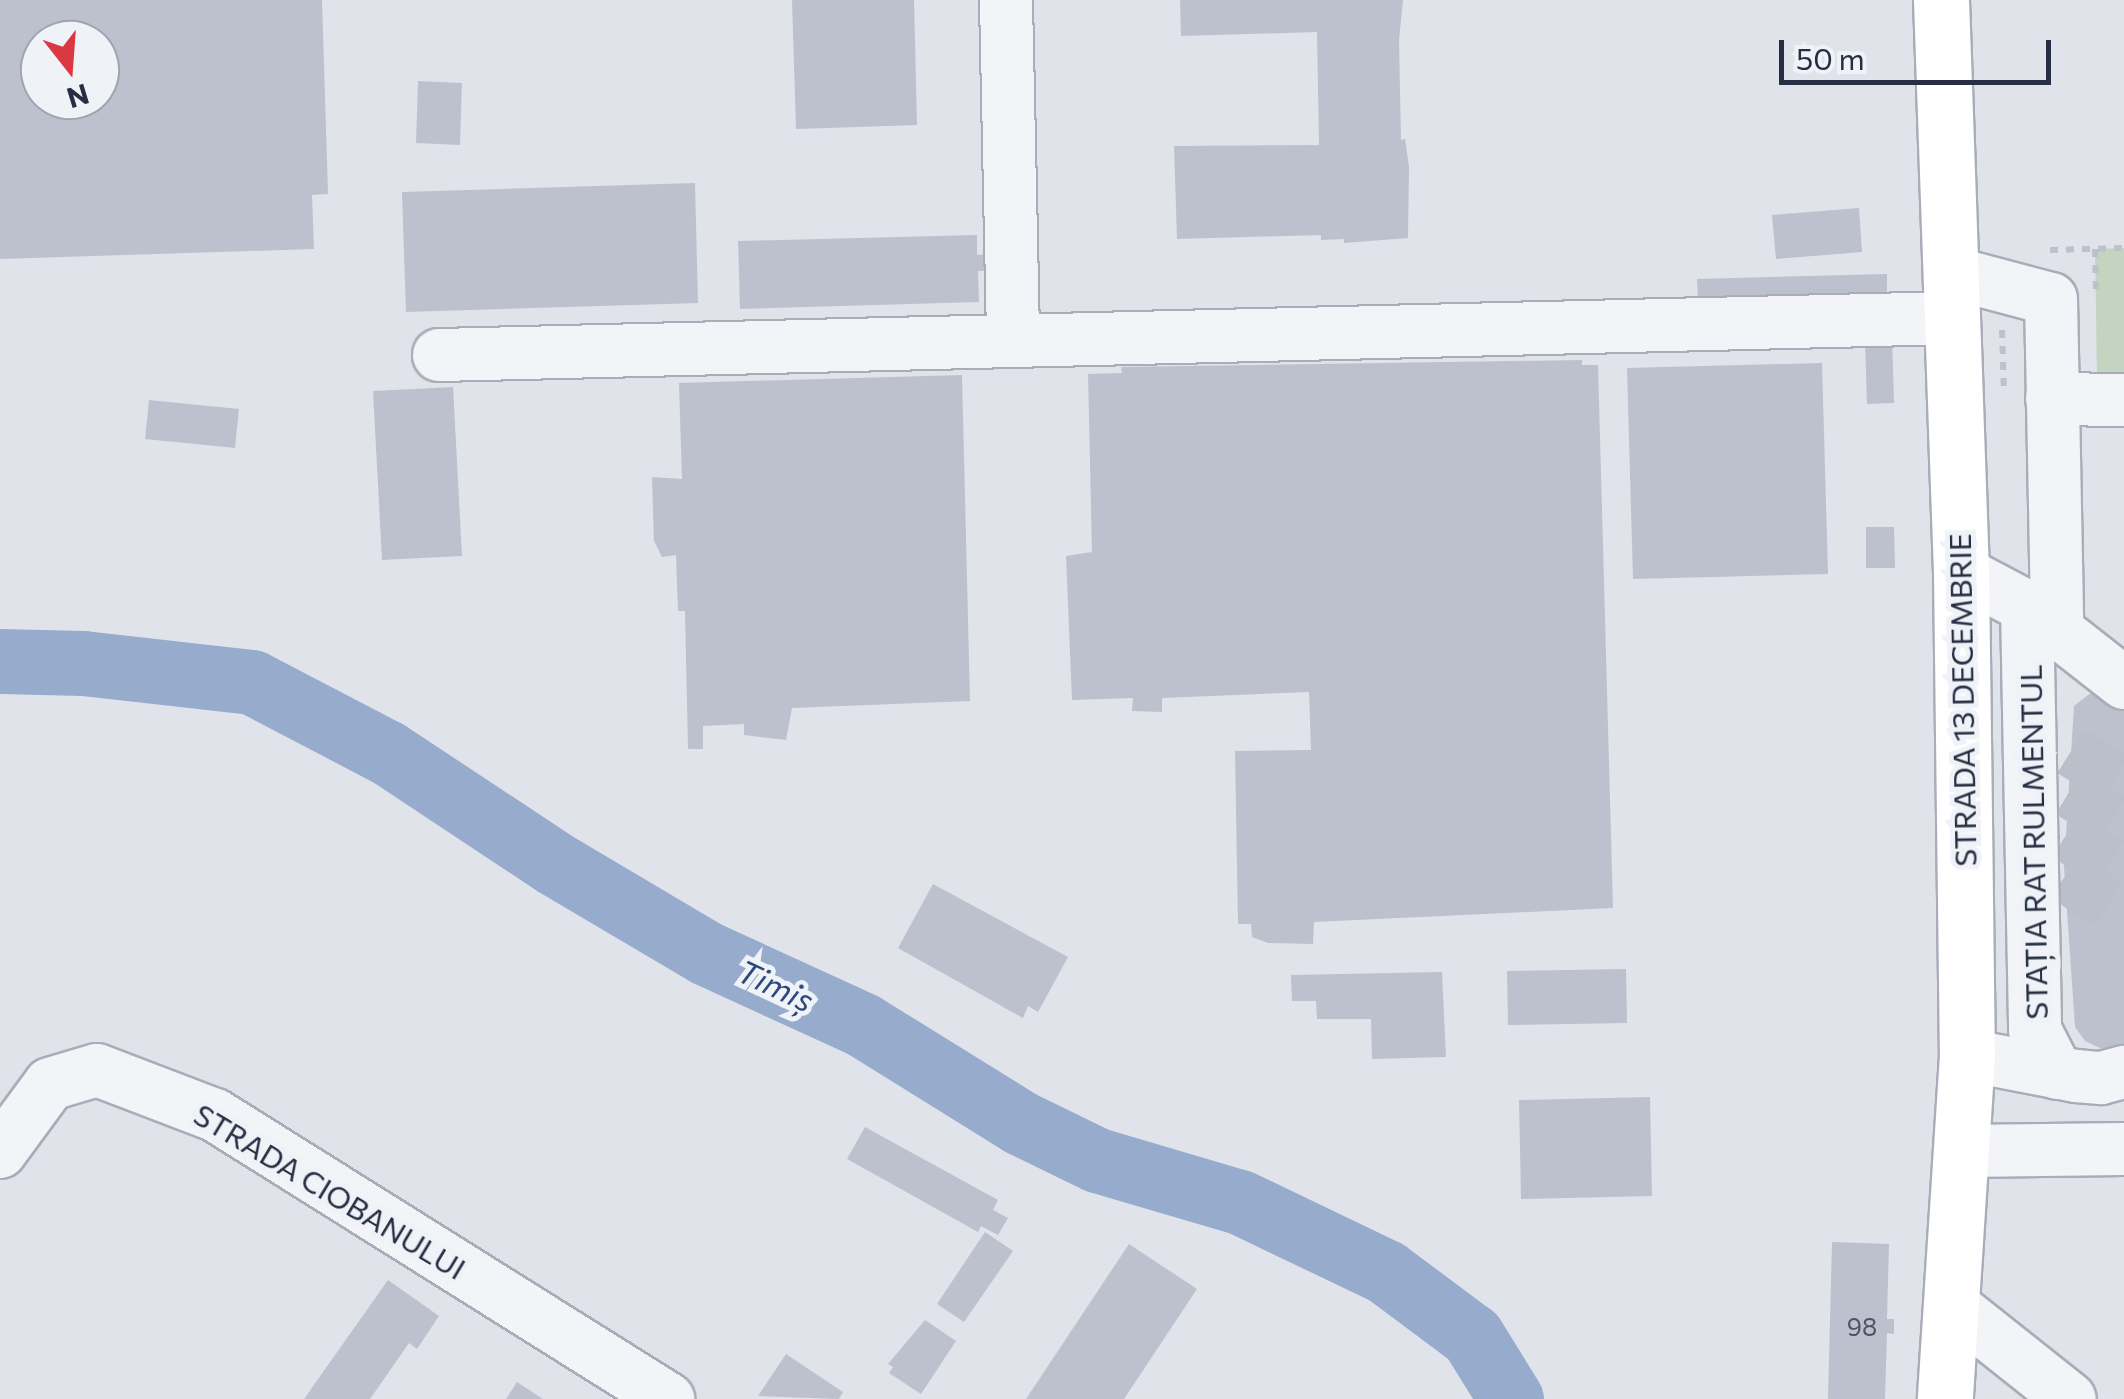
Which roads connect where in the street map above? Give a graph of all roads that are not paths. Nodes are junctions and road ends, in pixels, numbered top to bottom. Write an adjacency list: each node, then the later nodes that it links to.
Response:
1 (1006, 0): 4 (street)
2 (1941, 0): 3 (main road, STRADA 13 DECEMBRIE)
3 (1953, 295): 4 (street); 6 (street); 8 (main road, STRADA 13 DECEMBRIE)
4 (1013, 340): 5 (street)
5 (440, 355)
6 (2052, 400): 7 (street); 9 (street)
7 (2124, 400)
8 (1961, 572): 9 (street, STAȚIA RAT RULMENTUL); 12 (main road, STRADA 13 DECEMBRIE)
9 (2042, 612): 10 (street); 11 (street, STAȚIA RAT RULMENTUL); 13 (street, STAȚIA RAT RULMENTUL)
10 (2124, 637)
11 (2124, 683)
12 (1966, 1055): 13 (street, STAȚIA RAT RULMENTUL); 15 (main road, STRADA 13 DECEMBRIE)
13 (2086, 1074): 17 (street)
14 (2124, 1149): 17 (street)
15 (1963, 1151): 17 (street); 18 (main road, STRADA 13 DECEMBRIE)
16 (0, 1152): 19 (street, STRADA CIOBANULUI)
17 (2020, 1153)
18 (1953, 1306): 20 (main road, STRADA 13 DECEMBRIE); 21 (street)
19 (668, 1399)
20 (1944, 1399)
21 (2070, 1399)

